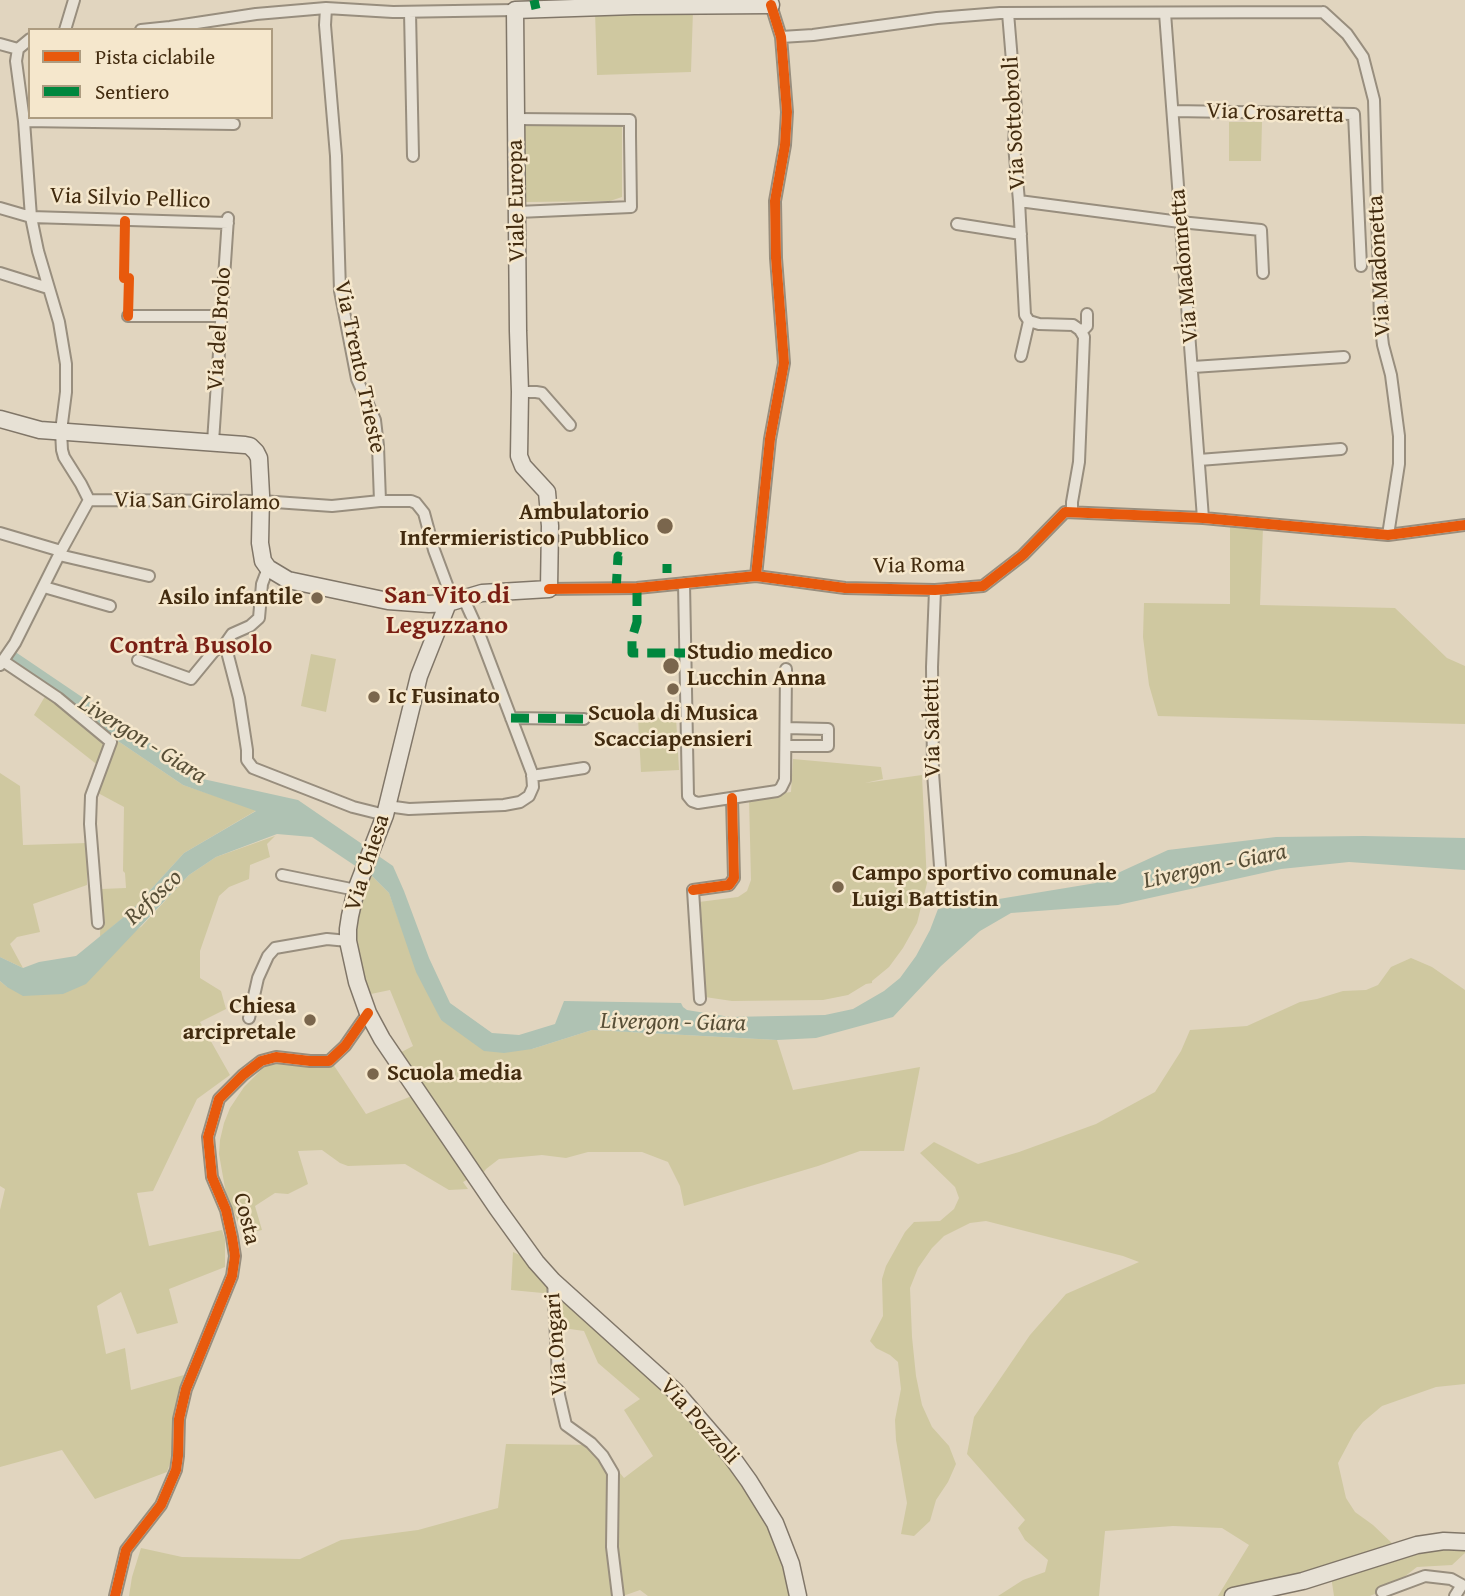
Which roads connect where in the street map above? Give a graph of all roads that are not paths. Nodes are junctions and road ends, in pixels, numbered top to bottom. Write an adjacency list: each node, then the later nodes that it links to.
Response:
1 (74, 0): 12 (street)
2 (770, 3): 3 (main road); 14 (street)
3 (570, 4): 4 (main road)
4 (539, 5): 7 (main road)
5 (1323, 6): 10 (street); 57 (street, Via Madonetta)
6 (326, 8): 8 (street); 11 (street); 52 (street, Via Trento Trieste)
7 (515, 10): 8 (street); 19 (main road, Viale Europa)
8 (410, 12): 22 (street)
9 (1008, 13): 10 (street); 14 (street); 23 (street, Via Sottobroli)
10 (1165, 13): 18 (street, Via Madonnetta)
11 (234, 24): 13 (street)
12 (66, 28)
13 (160, 28)
14 (781, 37): 61 (street)
15 (28, 40): 17 (street)
16 (0, 44): 17 (street)
17 (18, 49): 20 (street, Via San Girolamo)
18 (1173, 111): 28 (street, Via Madonnetta); 31 (street, Via Crosaretta)
19 (516, 119): 25 (main road, Viale Europa); 25 (street)
20 (24, 121): 21 (street); 26 (street, Via San Girolamo)
21 (234, 124)
22 (413, 156)
23 (1019, 201): 28 (street); 30 (street, Via Sottobroli)
24 (0, 208): 26 (street, Via Silvio Pellico)
25 (518, 212): 43 (main road, Viale Europa)
26 (31, 217): 27 (street, Via Silvio Pellico); 34 (street, Via San Girolamo)
27 (228, 220): 37 (street, Via del Brolo)
28 (1180, 222): 33 (street); 42 (street, Via Madonnetta)
29 (957, 224): 30 (street)
30 (1021, 234): 38 (street, Via Sottobroli)
31 (1361, 266)
32 (0, 273): 34 (street)
33 (1263, 274)
34 (48, 288): 46 (street, Via San Girolamo)
35 (1087, 314): 39 (street)
36 (128, 316): 37 (street)
37 (221, 316): 47 (street, Via del Brolo)
38 (1029, 321): 39 (street); 40 (street, Via Sottobroli)
39 (1081, 332): 53 (street)
40 (1021, 356)
41 (1343, 357): 42 (street)
42 (1193, 367): 49 (street, Via Madonnetta)
43 (520, 392): 45 (street); 64 (main road, Viale Europa)
44 (0, 419): 46 (main road)
45 (570, 425)
46 (61, 430): 47 (main road); 50 (street, Via San Girolamo)
47 (213, 442): 51 (main road)
48 (1341, 449): 49 (street)
49 (1199, 460): 54 (street, Via Madonnetta)
50 (89, 500): 51 (street, Via San Girolamo); 58 (street)
51 (261, 501): 52 (street, Via San Girolamo); 59 (main road)
52 (380, 501): 66 (street)
53 (1069, 512): 54 (street); 65 (street, Via Roma)
54 (1203, 519): 57 (street)
55 (1465, 525): 57 (street)
56 (0, 533): 58 (street)
57 (1388, 535)
58 (60, 553): 60 (street); 63 (street)
59 (268, 568): 66 (main road, Via Roma); 68 (street)
60 (149, 576)
61 (756, 576): 62 (street, Via Roma); 65 (street, Via Roma)
62 (684, 583): 64 (street, Via Roma); 78 (street)
63 (44, 587): 67 (street); 70 (street)
64 (549, 589): 66 (main road, Via Roma)
65 (935, 590): 80 (street, Via Saletti)
66 (455, 600): 72 (street); 79 (main road, Via Chiesa)
67 (110, 606)
68 (225, 643): 69 (street); 79 (street)
69 (138, 660)
70 (2, 663): 83 (street)
71 (786, 669): 74 (street)
72 (511, 718): 73 (street); 77 (street)
73 (584, 719)
74 (786, 729): 75 (street); 75 (street)
75 (786, 746): 78 (street)
76 (584, 768): 77 (street)
77 (532, 776): 79 (street)
78 (733, 798): 85 (street)
79 (386, 811): 82 (main road, Via Chiesa)
80 (940, 866)
81 (282, 875): 82 (street)
82 (356, 890): 84 (main road, Via Chiesa)
83 (98, 923)
84 (348, 941): 86 (main road, Via Chiesa); 87 (street)
85 (700, 999)
86 (368, 1013): 88 (main road, Via Chiesa); 92 (street, Costa)
87 (249, 1018)
88 (553, 1281): 93 (street, Via Ongari); 94 (main road, Via Pozzoli)
89 (1465, 1542): 95 (main road)
90 (1463, 1585): 91 (street); 96 (street)
91 (1382, 1592)
92 (115, 1596)
93 (618, 1596)
94 (799, 1596)
95 (1233, 1596)
96 (1454, 1596)

